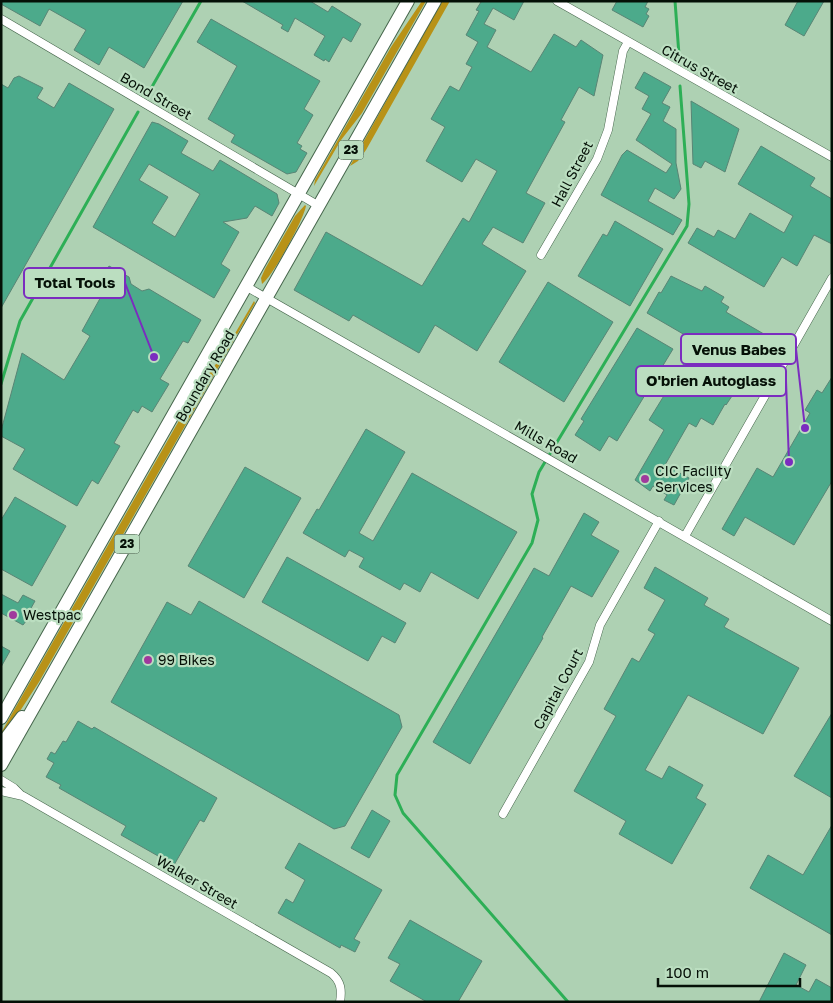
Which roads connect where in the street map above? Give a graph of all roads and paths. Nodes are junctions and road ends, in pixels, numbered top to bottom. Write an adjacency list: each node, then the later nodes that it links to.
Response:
1 (408, 1): 7 (main road, Boundary Road / 23)
2 (435, 1): 8 (main road, Boundary Road / 23)
3 (557, 1): 5 (street, Citrus Street)
4 (1, 19): 7 (street, Bond Street)
5 (628, 42): 6 (street, Citrus Street); 9 (street, Hall Street)
6 (832, 157)
7 (299, 194): 8 (street, Bond Street); 11 (main road, Boundary Road / 23)
8 (319, 206): 12 (main road, Boundary Road / 23)
9 (542, 256)
10 (832, 278): 14 (street)
11 (247, 287): 12 (street, Mills Road); 17 (main road, Boundary Road / 23)
12 (267, 298): 13 (street, Mills Road); 16 (main road, Boundary Road / 23)
13 (659, 521): 14 (street, Mills Road); 23 (street, Capital Court)
14 (685, 536): 15 (street, Mills Road)
15 (832, 621)
16 (38, 701): 18 (main road); 19 (main road, Boundary Road / 23)
17 (1, 718)
18 (1, 745)
19 (1, 765)
20 (1, 780): 22 (street, Walker Street)
21 (1, 791): 22 (street, Walker Street)
22 (23, 796): 24 (street, Walker Street)
23 (503, 814)
24 (340, 1002)

